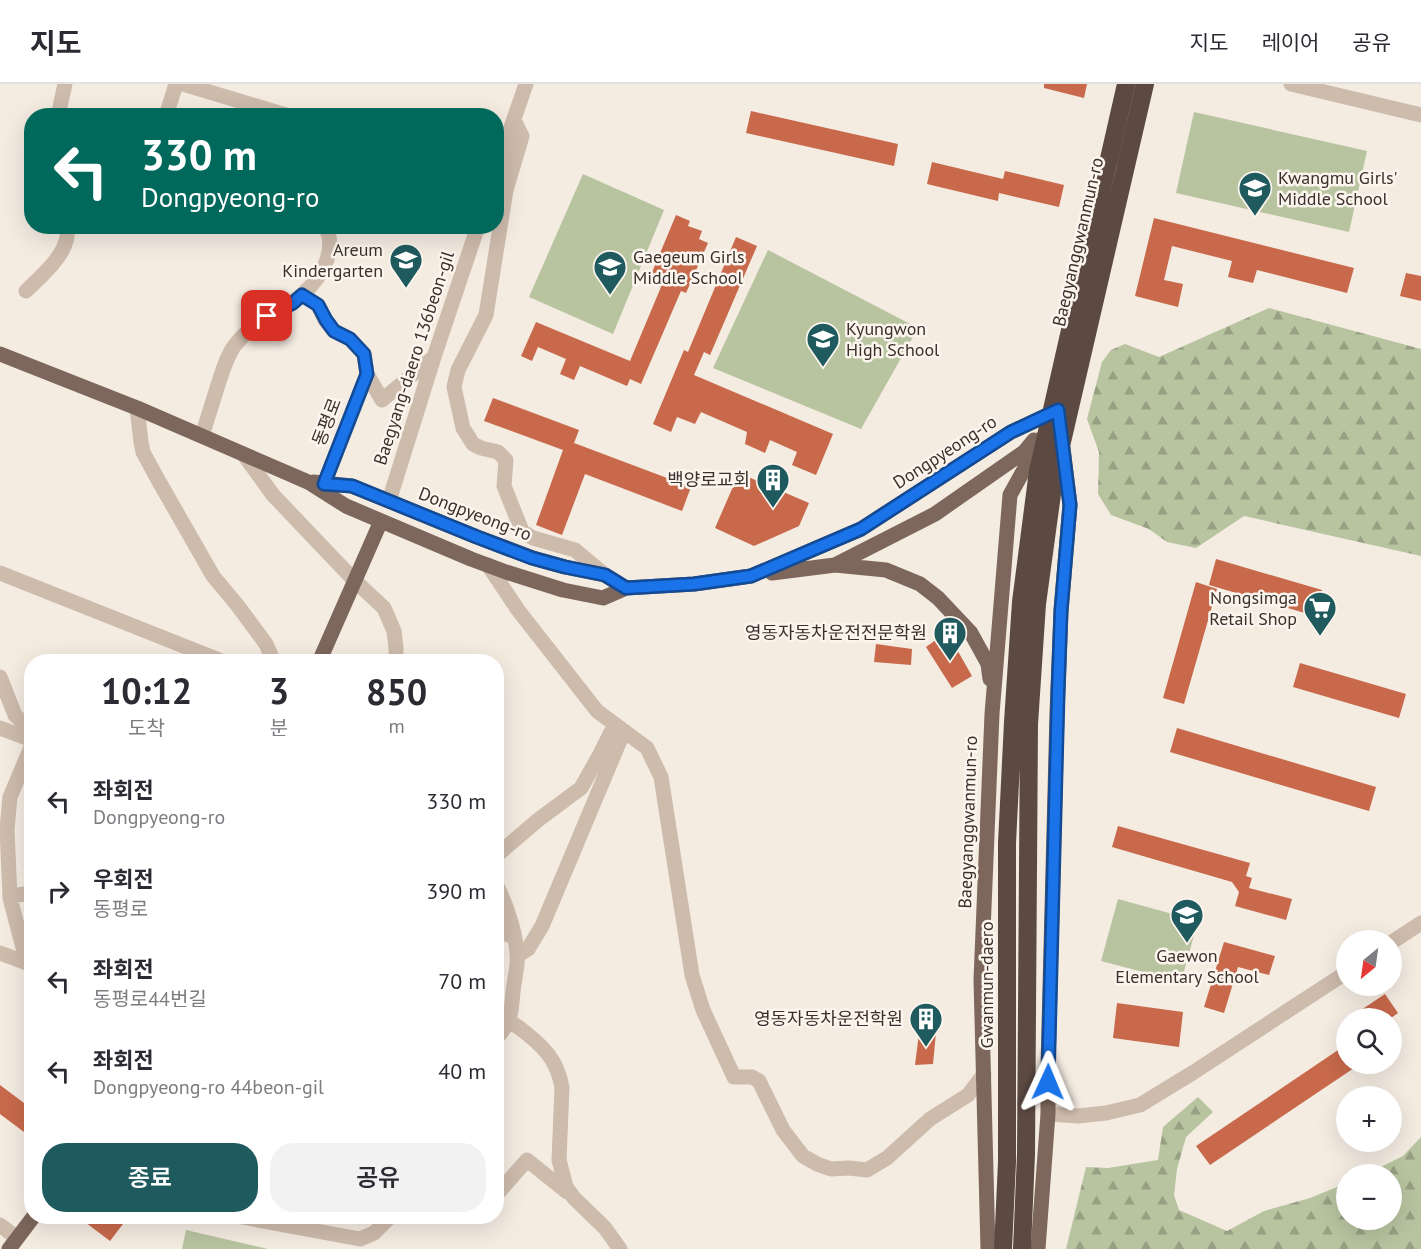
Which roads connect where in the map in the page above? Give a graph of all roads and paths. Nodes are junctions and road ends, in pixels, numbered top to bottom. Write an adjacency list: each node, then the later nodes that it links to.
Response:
1 (65, 84): 9 (street)
2 (176, 84): 10 (street)
3 (183, 84): 11 (street)
4 (526, 84): 13 (street)
5 (1126, 84): 47 (highway, bridge)
6 (1136, 84): 26 (main road, Baegyanggwanmun-ro)
7 (1145, 84): 47 (highway, bridge)
8 (1291, 84): 12 (street)
9 (60, 108)
10 (168, 108)
11 (262, 108)
12 (1421, 115)
13 (514, 120): 14 (street); 15 (street)
14 (504, 148)
15 (504, 202)
16 (67, 234): 20 (street)
17 (328, 234): 21 (street)
18 (475, 234): 23 (street, Baegyang-daero 136beon-gil)
19 (499, 234): 36 (street)
20 (26, 291)
21 (302, 295): 24 (street); 27 (street)
22 (0, 354): 25 (main road, Dongpyeong-ro)
23 (434, 357): 24 (street); 31 (street, Baegyang-daero 136beon-gil)
24 (367, 374): 30 (street, 동평로)
25 (137, 408): 27 (main road, Dongpyeong-ro); 41 (street)
26 (1058, 410): 34 (main road); 37 (main road, Dongpyeong-ro); 45 (main road, Baegyanggwanmun-ro); 68 (main road, Baegyanggwanmun-ro)
27 (202, 436): 28 (main road, Dongpyeong-ro)
28 (244, 455): 29 (main road, Dongpyeong-ro); 38 (street)
29 (308, 482): 30 (main road, Dongpyeong-ro); 32 (main road, Dongpyeong-ro)
30 (324, 484): 31 (main road, Dongpyeong-ro)
31 (388, 501): 36 (main road, Dongpyeong-ro)
32 (381, 521): 33 (main road, Dongpyeong-ro); 38 (main road)
33 (488, 565): 39 (main road, Dongpyeong-ro); 49 (street)
34 (835, 565): 37 (main road); 45 (main road)
35 (0, 573): 40 (street)
36 (605, 575): 39 (main road, Dongpyeong-ro)
37 (751, 576): 39 (main road, Dongpyeong-ro)
38 (354, 580): 42 (main road); 43 (street)
39 (626, 588)
40 (205, 654)
41 (270, 654)
42 (323, 654)
43 (396, 654)
44 (0, 677): 46 (street)
45 (992, 714): 67 (main road, Baegyanggwanmun-ro)
46 (24, 723)
47 (1021, 723): 78 (highway, Gwanmun-daero); 79 (highway)
48 (0, 728): 50 (street)
49 (624, 731): 52 (street); 62 (street); 67 (street)
50 (24, 737)
51 (24, 764): 54 (street)
52 (504, 849)
53 (24, 894): 54 (street)
54 (10, 896): 60 (street)
55 (504, 901): 59 (street)
56 (1421, 923): 58 (street)
57 (504, 933): 59 (street)
58 (1402, 935)
59 (514, 937): 62 (street)
60 (24, 946)
61 (0, 953): 63 (street)
62 (517, 956): 65 (street)
63 (24, 962)
64 (1336, 979): 68 (street)
65 (504, 1013)
66 (504, 1018): 70 (street)
67 (984, 1074): 77 (main road, Baegyanggwanmun-ro)
68 (1048, 1114): 80 (main road, Baegyanggwanmun-ro)
69 (504, 1186): 70 (street)
70 (574, 1198): 76 (street)
71 (28, 1224): 75 (main road)
72 (279, 1224): 73 (street)
73 (384, 1224)
74 (0, 1225): 75 (street)
75 (13, 1244)
76 (620, 1249)
77 (988, 1249)
78 (1002, 1249)
79 (1022, 1249)
80 (1038, 1249)

